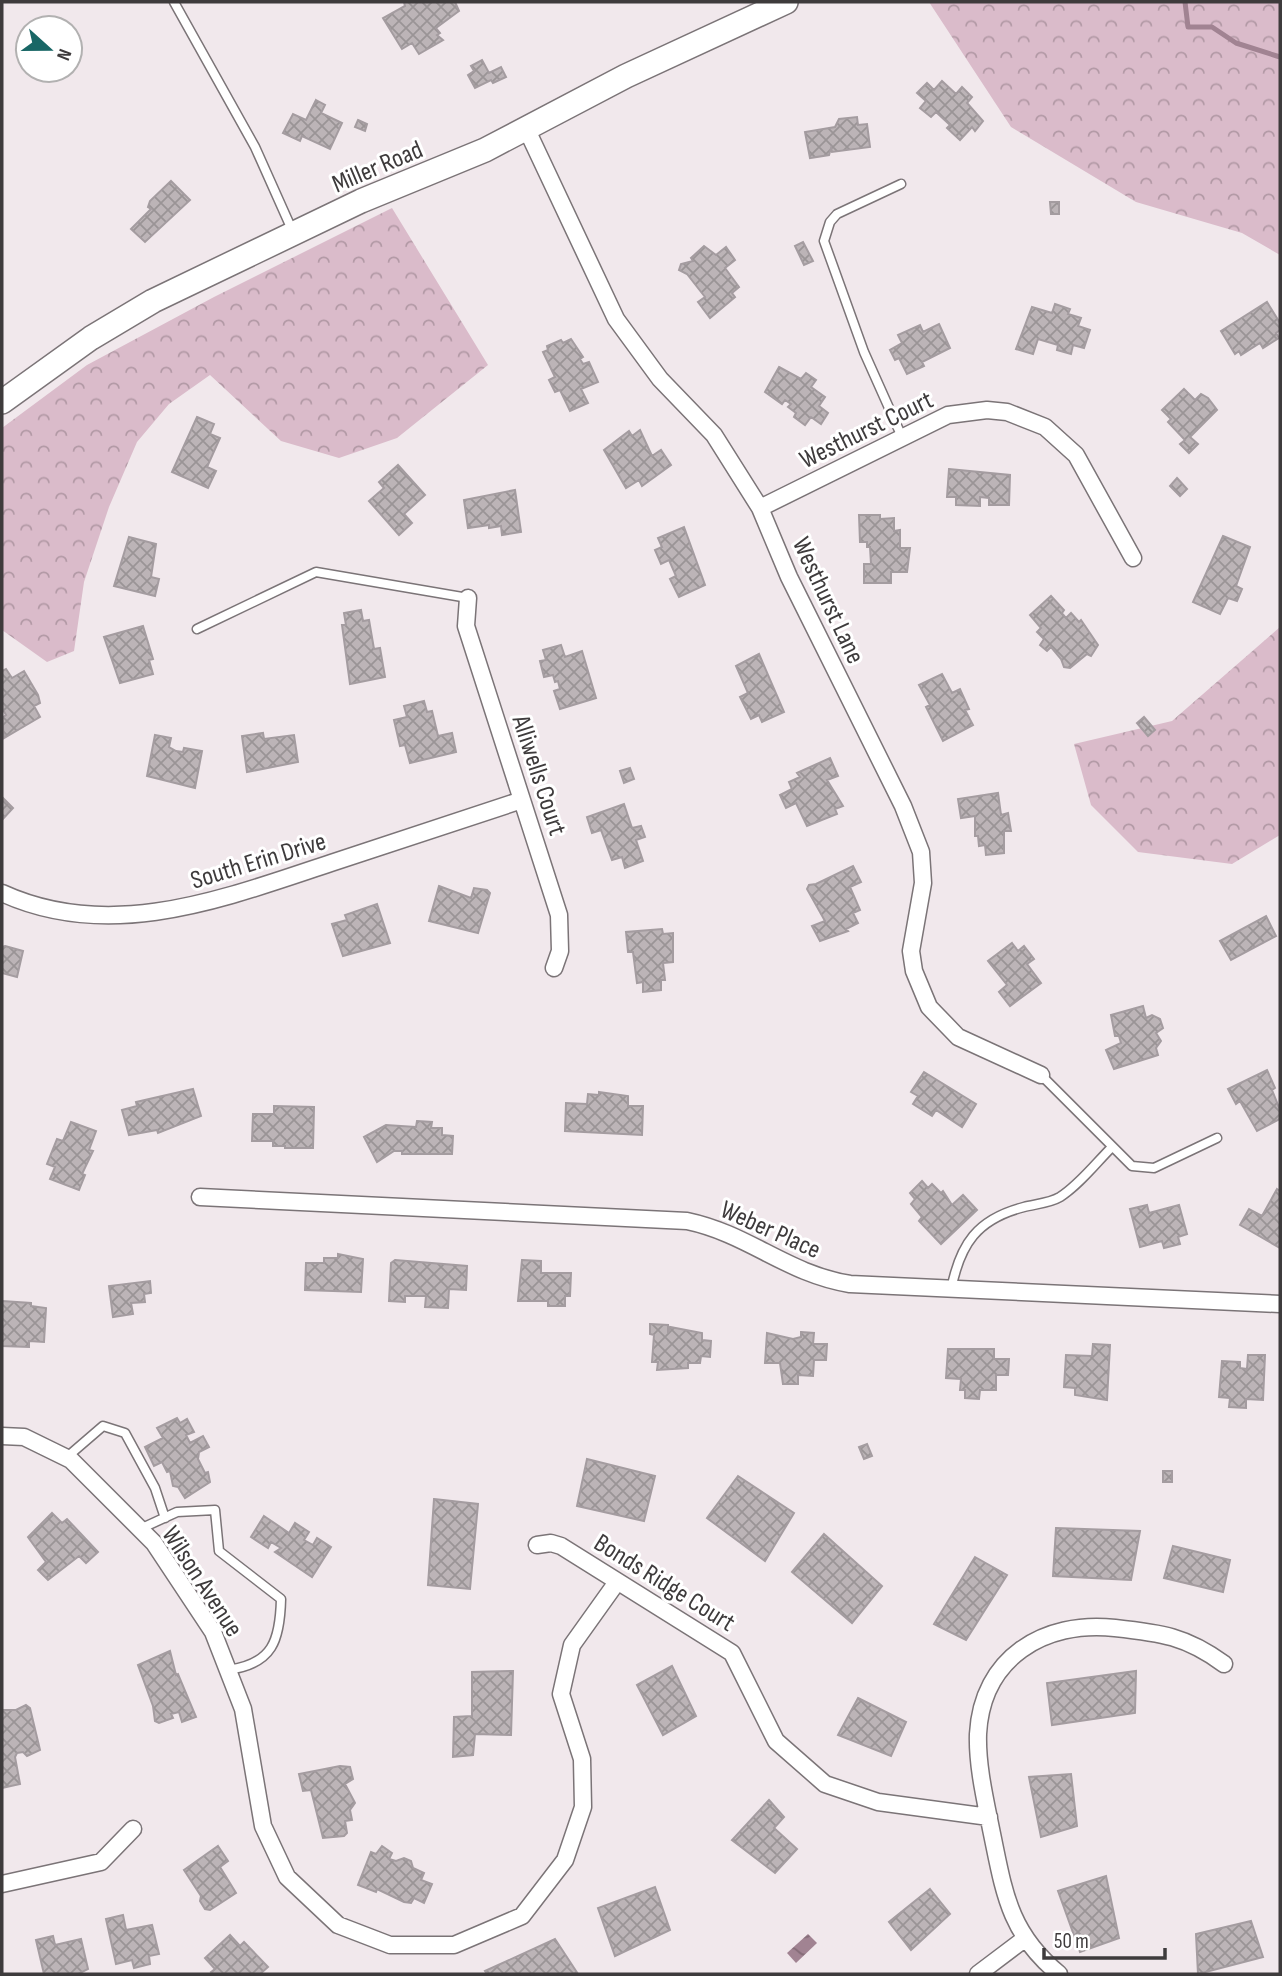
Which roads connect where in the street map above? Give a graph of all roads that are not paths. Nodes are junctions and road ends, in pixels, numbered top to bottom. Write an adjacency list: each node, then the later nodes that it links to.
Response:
1 (174, 2): 5 (lane)
2 (786, 2): 3 (street, Miller Road)
3 (527, 130): 5 (street, Miller Road); 8 (street, Westhurst Lane)
4 (901, 184): 7 (lane)
5 (293, 232): 6 (street, Miller Road)
6 (2, 402)
7 (902, 437): 8 (street, Westhurst Court); 9 (street, Westhurst Court)
8 (760, 508): 15 (street, Westhurst Lane)
9 (1133, 558)
10 (468, 597): 11 (lane); 12 (street, Alliwells Court)
11 (197, 629)
12 (522, 800): 13 (street, South Erin Drive); 14 (street, Alliwells Court)
13 (2, 893)
14 (554, 968)
15 (1041, 1075): 17 (lane)
16 (1217, 1138): 17 (lane)
17 (1111, 1148): 19 (lane)
18 (200, 1197): 19 (street, Weber Place)
19 (951, 1290): 20 (street, Weber Place)
20 (1280, 1304)
21 (2, 1436): 22 (street, Wilson Avenue)
22 (67, 1458): 23 (lane); 24 (street, Wilson Avenue)
23 (165, 1518): 24 (lane); 28 (lane)
24 (140, 1529): 28 (street, Wilson Avenue)
25 (537, 1545): 26 (street, Bonds Ridge Court)
26 (617, 1583): 28 (street, Wilson Avenue); 29 (street, Bonds Ridge Court)
27 (1224, 1664): 29 (street)
28 (228, 1670)
29 (989, 1817): 32 (street)
30 (133, 1829): 31 (street)
31 (2, 1884)
32 (1023, 1940): 33 (street); 34 (street)
33 (978, 1974)
34 (1059, 1974)

